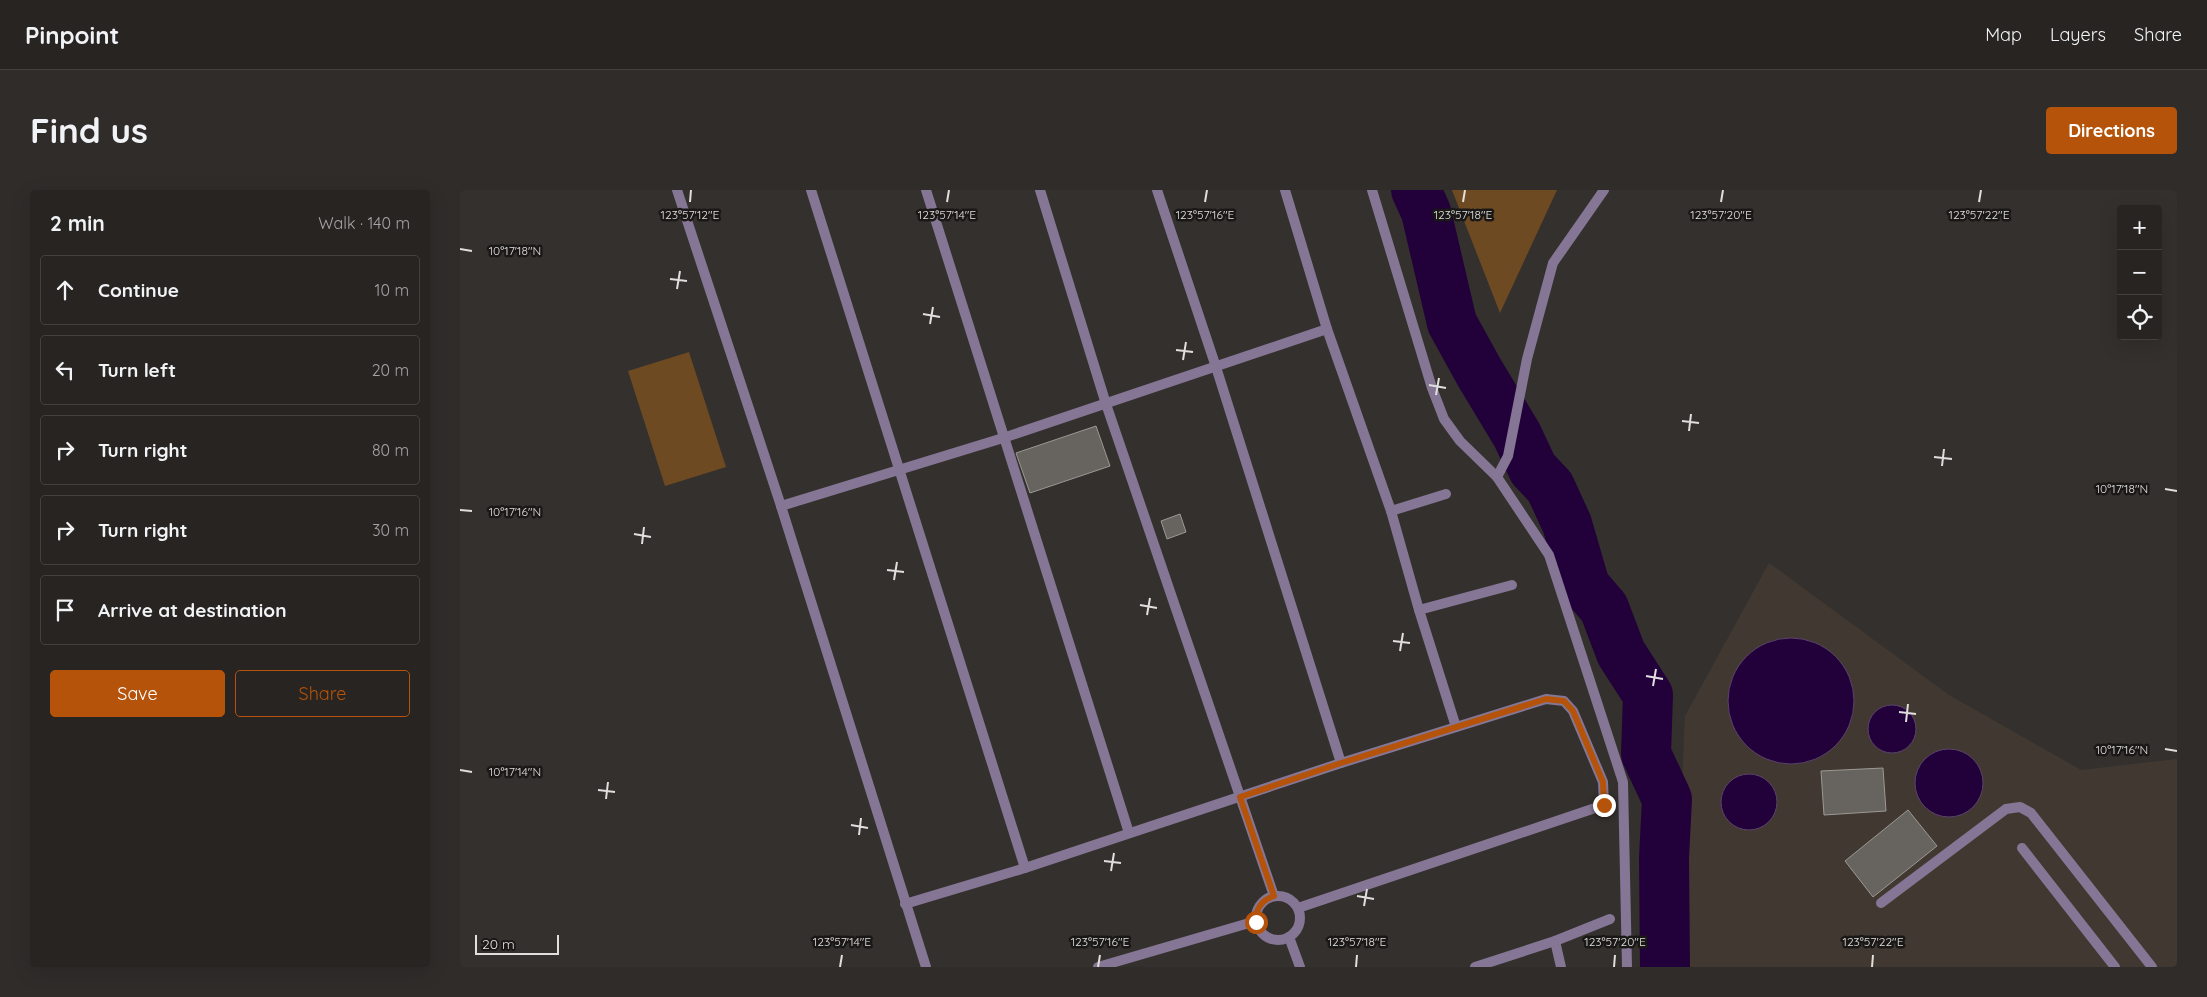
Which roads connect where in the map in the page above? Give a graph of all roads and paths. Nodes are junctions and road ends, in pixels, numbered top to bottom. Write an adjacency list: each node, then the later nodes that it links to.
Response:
1 (677, 190): 16 (street)
2 (811, 190): 13 (street)
3 (926, 190): 12 (street)
4 (1040, 190): 11 (street)
5 (1157, 190): 10 (street)
6 (1284, 190): 9 (street)
7 (1372, 190): 14 (street)
8 (1604, 190): 14 (street)
9 (1327, 329): 10 (street); 17 (street)
10 (1216, 367): 11 (street); 21 (street)
11 (1106, 404): 12 (street); 22 (street)
12 (1002, 438): 13 (street); 23 (street)
13 (899, 469): 16 (street); 25 (street)
14 (1497, 477): 39 (street)
15 (1446, 494): 17 (street)
16 (781, 506): 28 (street)
17 (1390, 512): 19 (street)
18 (1512, 585): 19 (street)
19 (1419, 610): 20 (street)
20 (1456, 728): 21 (street); 29 (street)
21 (1341, 763): 22 (street)
22 (1240, 797): 23 (street); 26 (street)
23 (1129, 833): 25 (street)
24 (2022, 848): 40 (street)
25 (1025, 868): 28 (street)
26 (1274, 896): 29 (street); 31 (street)
27 (1881, 903): 41 (street)
28 (905, 904): 34 (street)
29 (1298, 908): 32 (street)
30 (1610, 919): 33 (street)
31 (1256, 922): 32 (street); 35 (street)
32 (1289, 937): 36 (street)
33 (1555, 941): 37 (street); 38 (street)
34 (926, 967)
35 (1098, 967)
36 (1300, 967)
37 (1475, 967)
38 (1562, 967)
39 (1627, 967)
40 (2116, 967)
41 (2152, 967)

